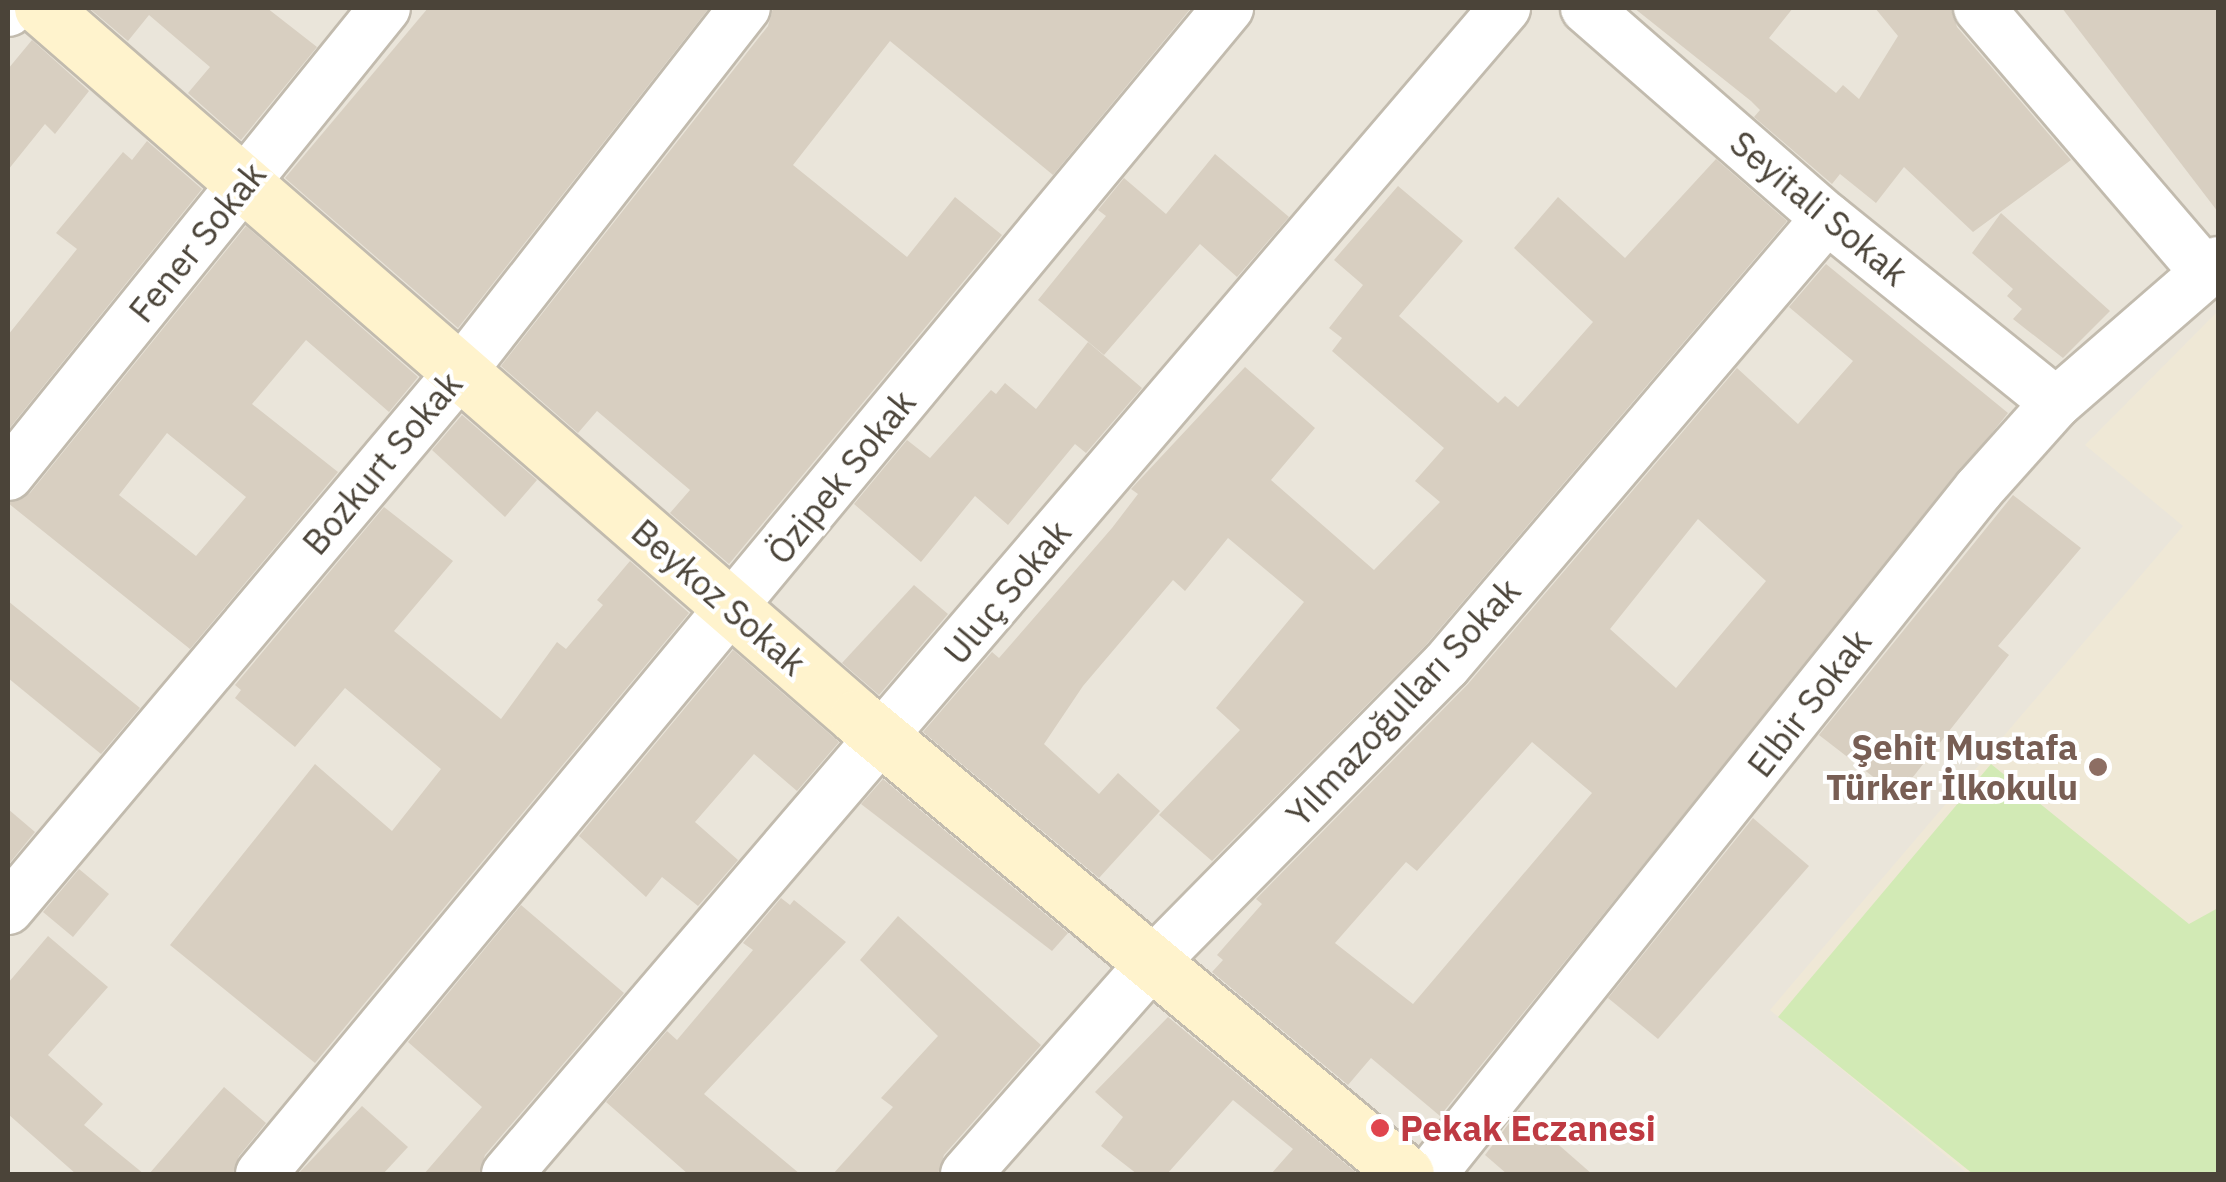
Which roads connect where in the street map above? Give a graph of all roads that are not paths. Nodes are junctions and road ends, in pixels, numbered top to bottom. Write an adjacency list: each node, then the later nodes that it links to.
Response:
1 (42, 8): 8 (street, Beykoz Sokak)
2 (385, 8): 8 (street, Fener Sokak)
3 (745, 8): 11 (street, Bozkurt Sokak)
4 (1228, 8): 14 (street, Özipek Sokak)
5 (1505, 8): 15 (street, Uluç Sokak)
6 (1586, 8): 9 (street, Seyitali Sokak)
7 (1979, 8): 10 (street)
8 (246, 183): 11 (street, Beykoz Sokak); 13 (street, Fener Sokak)
9 (1827, 218): 12 (street, Seyitali Sokak); 17 (street, Yılmazoğulları Sokak)
10 (2212, 267): 12 (street, Elbir Sokak)
11 (461, 371): 14 (street, Beykoz Sokak); 16 (street, Bozkurt Sokak)
12 (2056, 404): 22 (street, Elbir Sokak)
13 (8, 475)
14 (733, 609): 15 (street, Beykoz Sokak); 18 (street, Özipek Sokak)
15 (881, 738): 17 (street, Beykoz Sokak); 19 (street, Uluç Sokak)
16 (8, 909)
17 (1152, 963): 20 (street, Yılmazoğulları Sokak); 21 (street, Beykoz Sokak)
18 (261, 1174)
19 (507, 1174)
20 (966, 1174)
21 (1406, 1174)
22 (1431, 1174)

